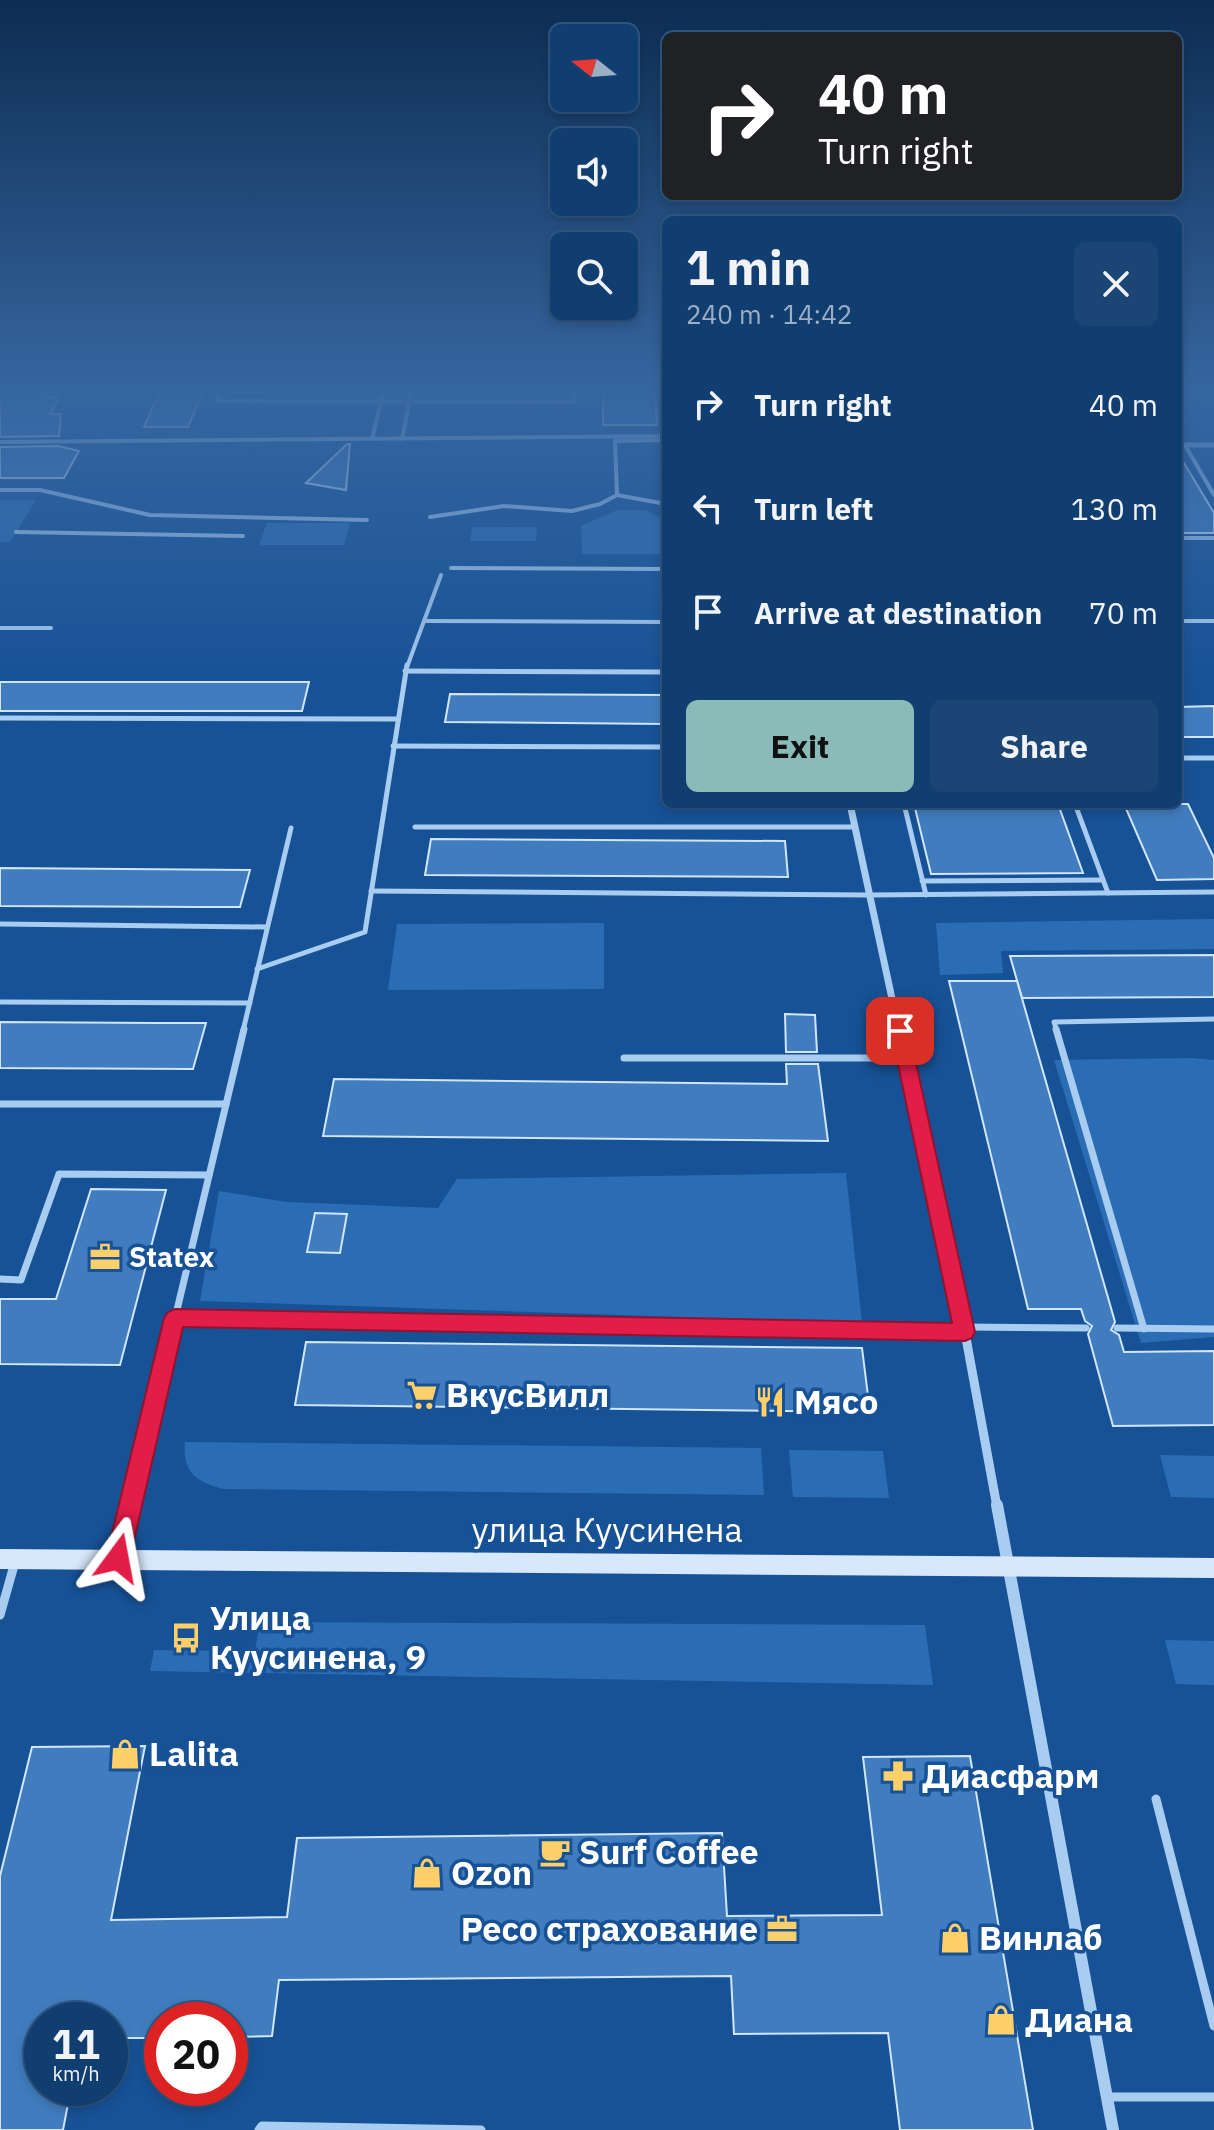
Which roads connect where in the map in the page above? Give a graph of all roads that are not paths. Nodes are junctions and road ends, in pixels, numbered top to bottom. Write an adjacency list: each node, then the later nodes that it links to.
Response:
1 (617, 487): 3 (lane)
2 (0, 490): 5 (lane)
3 (617, 495): 4 (lane); 6 (lane)
4 (662, 503)
5 (231, 517): 7 (lane); 9 (lane)
6 (430, 517)
7 (367, 520)
8 (16, 532): 9 (lane)
9 (222, 536): 10 (lane)
10 (243, 536)
11 (1182, 538): 12 (lane)
12 (1214, 538)
13 (451, 568): 14 (lane)
14 (662, 569)
15 (441, 575): 16 (lane)
16 (424, 621): 19 (lane); 22 (lane)
17 (1182, 621): 18 (lane)
18 (1214, 621)
19 (662, 622)
20 (0, 628): 21 (lane)
21 (51, 628)
22 (405, 671): 23 (lane); 25 (lane)
23 (662, 672)
24 (0, 718): 25 (lane)
25 (398, 719): 26 (lane)
26 (393, 746): 27 (lane); 38 (lane)
27 (662, 747)
28 (1182, 758): 29 (lane)
29 (1214, 758)
30 (851, 808): 34 (street)
31 (905, 808): 37 (lane)
32 (1076, 808): 36 (lane)
33 (415, 827): 34 (lane)
34 (855, 827): 41 (street)
35 (291, 828): 44 (lane)
36 (1103, 880): 37 (lane); 40 (lane)
37 (922, 881): 42 (lane)
38 (371, 891): 41 (lane); 45 (lane)
39 (1214, 892): 40 (lane)
40 (1108, 893): 42 (lane)
41 (869, 895): 42 (lane); 50 (street)
42 (926, 895)
43 (0, 924): 44 (lane)
44 (267, 927): 45 (lane)
45 (257, 969): 47 (lane)
46 (0, 1002): 47 (lane)
47 (250, 1003): 52 (lane)
48 (1214, 1019): 58 (lane)
49 (624, 1058): 50 (lane)
50 (906, 1058): 60 (street)
51 (0, 1104): 52 (lane)
52 (226, 1104): 53 (lane)
53 (209, 1175): 54 (lane); 55 (lane)
54 (0, 1279)
55 (175, 1318): 60 (lane); 61 (lane)
56 (1086, 1328): 60 (lane)
57 (1117, 1328): 58 (lane)
58 (1144, 1329): 59 (lane)
59 (1214, 1329)
60 (964, 1330): 63 (street)
61 (118, 1558): 62 (main road, улица Куусинена); 63 (main road, улица Куусинена)
62 (8, 1559): 65 (lane)
63 (1008, 1565): 64 (main road, улица Куусинена); 68 (street)
64 (1214, 1568)
65 (0, 1615)
66 (1156, 1799): 67 (lane)
67 (1214, 2026)
68 (1107, 2097): 69 (lane); 72 (street)
69 (1214, 2097)
70 (259, 2130): 71 (lane)
71 (481, 2130)
72 (1113, 2130)

